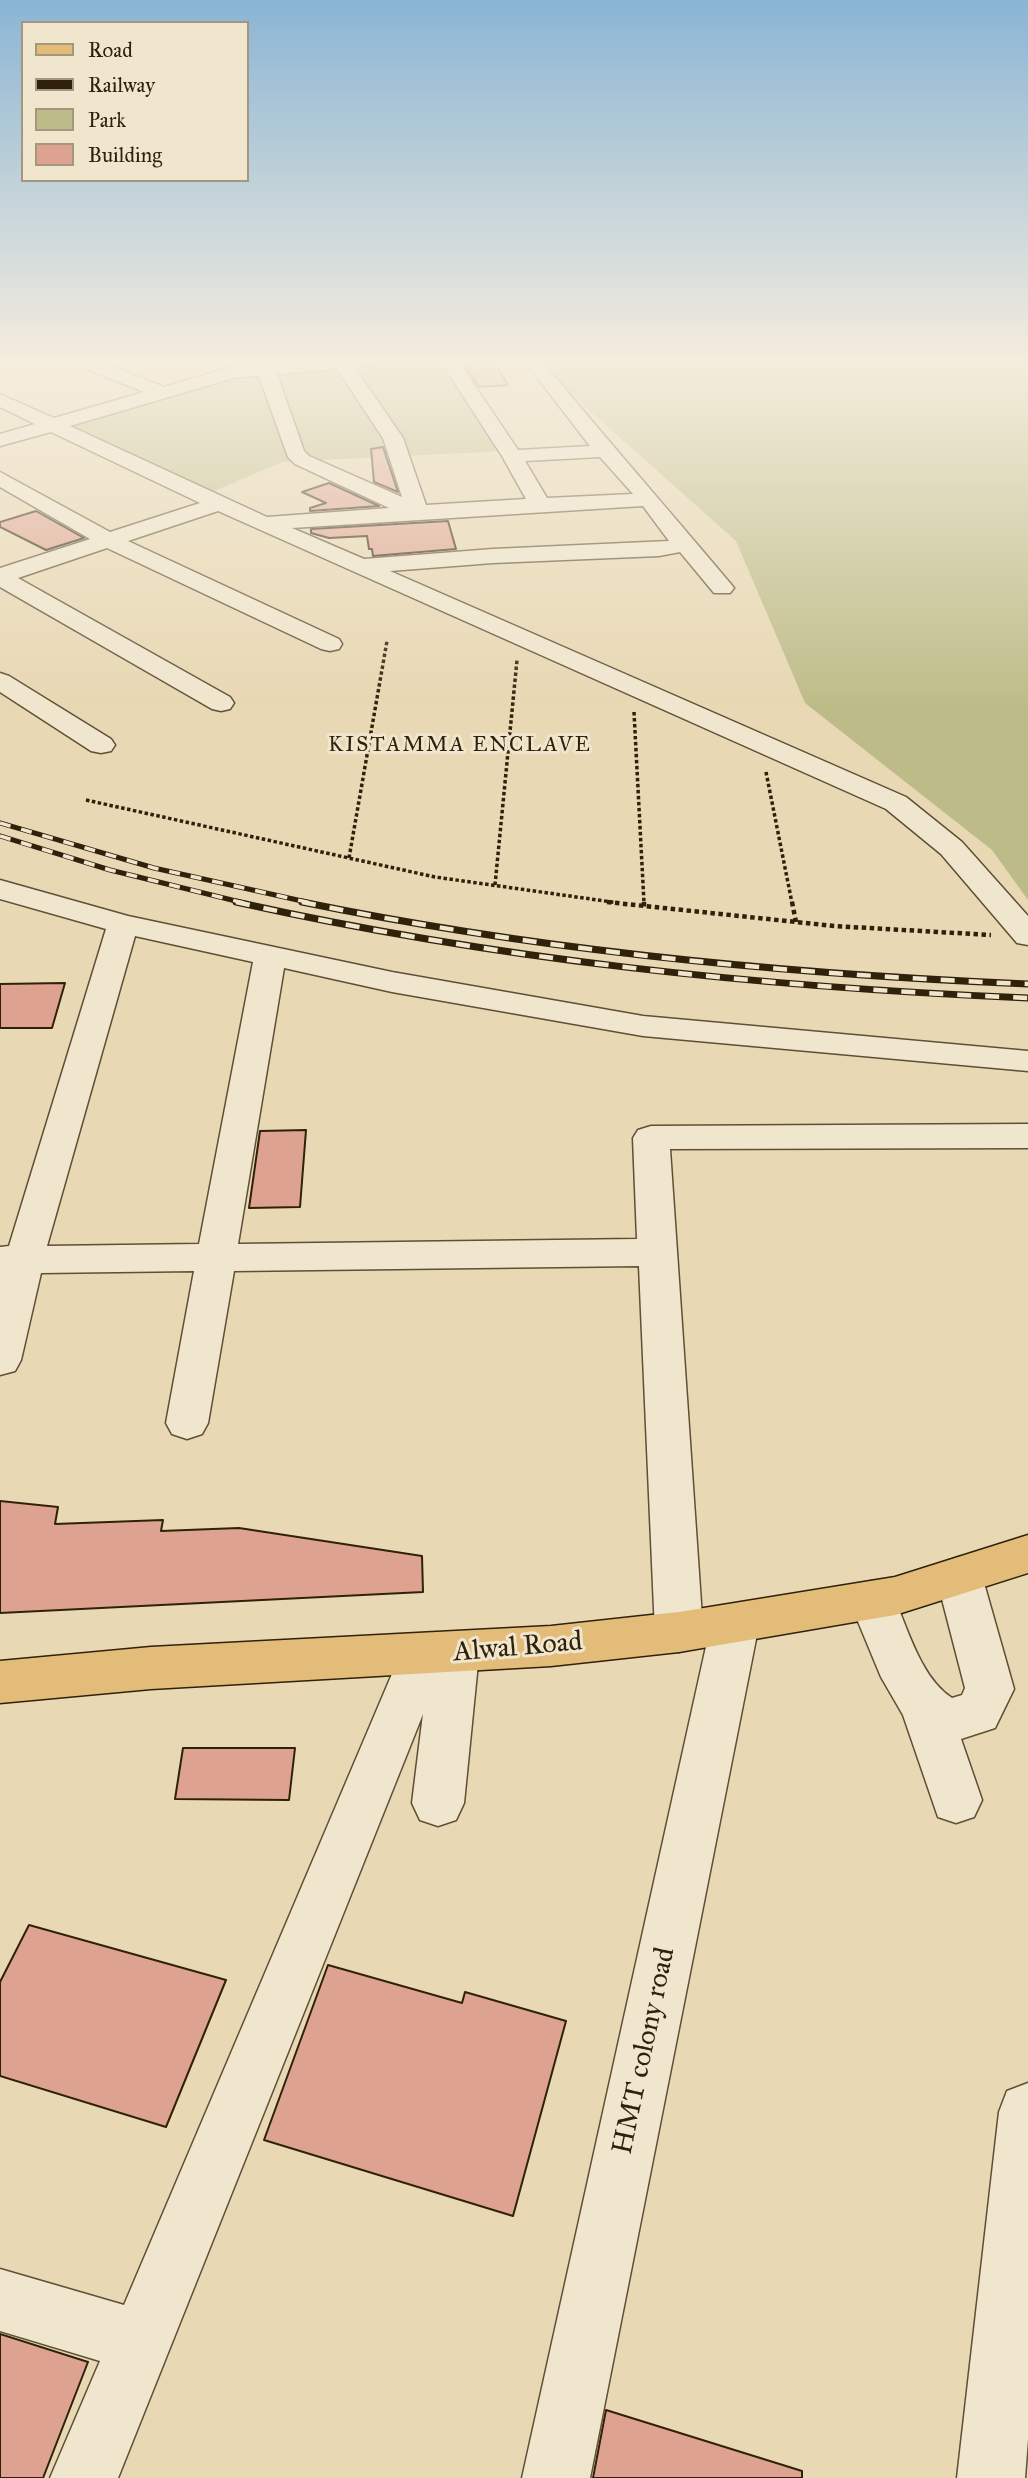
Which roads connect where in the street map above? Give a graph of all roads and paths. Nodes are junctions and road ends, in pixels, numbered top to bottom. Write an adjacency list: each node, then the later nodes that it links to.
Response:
1 (0, 478): 15 (street)
2 (163, 478): 8 (street)
3 (344, 478): 11 (street)
4 (406, 478): 11 (street)
5 (525, 478): 9 (street)
6 (630, 478): 7 (street)
7 (650, 499): 9 (street); 14 (street)
8 (219, 504): 12 (street); 15 (street)
9 (540, 505): 10 (street)
10 (455, 509): 11 (street); 17 (street)
11 (417, 512): 12 (street)
12 (267, 524): 16 (street)
13 (348, 540): 16 (street)
14 (682, 540): 17 (street); 20 (street)
15 (109, 541): 19 (street); 23 (street)
16 (307, 542): 18 (street)
17 (472, 558): 18 (street)
18 (360, 567): 21 (street)
19 (0, 577): 26 (street)
20 (722, 588)
21 (520, 636): 25 (street); 31 (path)
22 (387, 641): 30 (path)
23 (330, 644)
24 (0, 681): 28 (street)
25 (633, 688): 27 (street); 33 (path)
26 (221, 703)
27 (760, 742): 34 (path); 37 (street)
28 (101, 745)
29 (86, 800): 30 (path)
30 (349, 858): 31 (path)
31 (495, 886): 33 (path)
32 (0, 890): 35 (street)
33 (644, 906): 34 (path)
34 (796, 922): 36 (path)
35 (124, 924): 38 (street); 43 (street)
36 (1000, 936)
37 (1028, 936)
38 (270, 954): 39 (street); 42 (street)
39 (1028, 1061)
40 (1028, 1136): 41 (street)
41 (658, 1252): 42 (street); 50 (street)
42 (215, 1256): 43 (street); 45 (street)
43 (12, 1260): 44 (street)
44 (0, 1360)
45 (187, 1423)
46 (1028, 1555): 47 (main road, Alwal Road)
47 (959, 1576): 48 (main road, Alwal Road); 53 (street)
48 (872, 1600): 49 (main road, Alwal Road); 53 (street)
49 (735, 1624): 50 (main road, Alwal Road); 60 (street, HMT colony road)
50 (679, 1632): 51 (main road, Alwal Road)
51 (439, 1654): 52 (main road, Alwal Road); 55 (street); 58 (street)
52 (0, 1682)
53 (925, 1707): 54 (street)
54 (956, 1800)
55 (438, 1803)
56 (1028, 2112): 61 (street)
57 (0, 2300): 58 (street)
58 (141, 2342): 59 (street)
59 (84, 2478)
60 (555, 2478)
61 (991, 2478)

